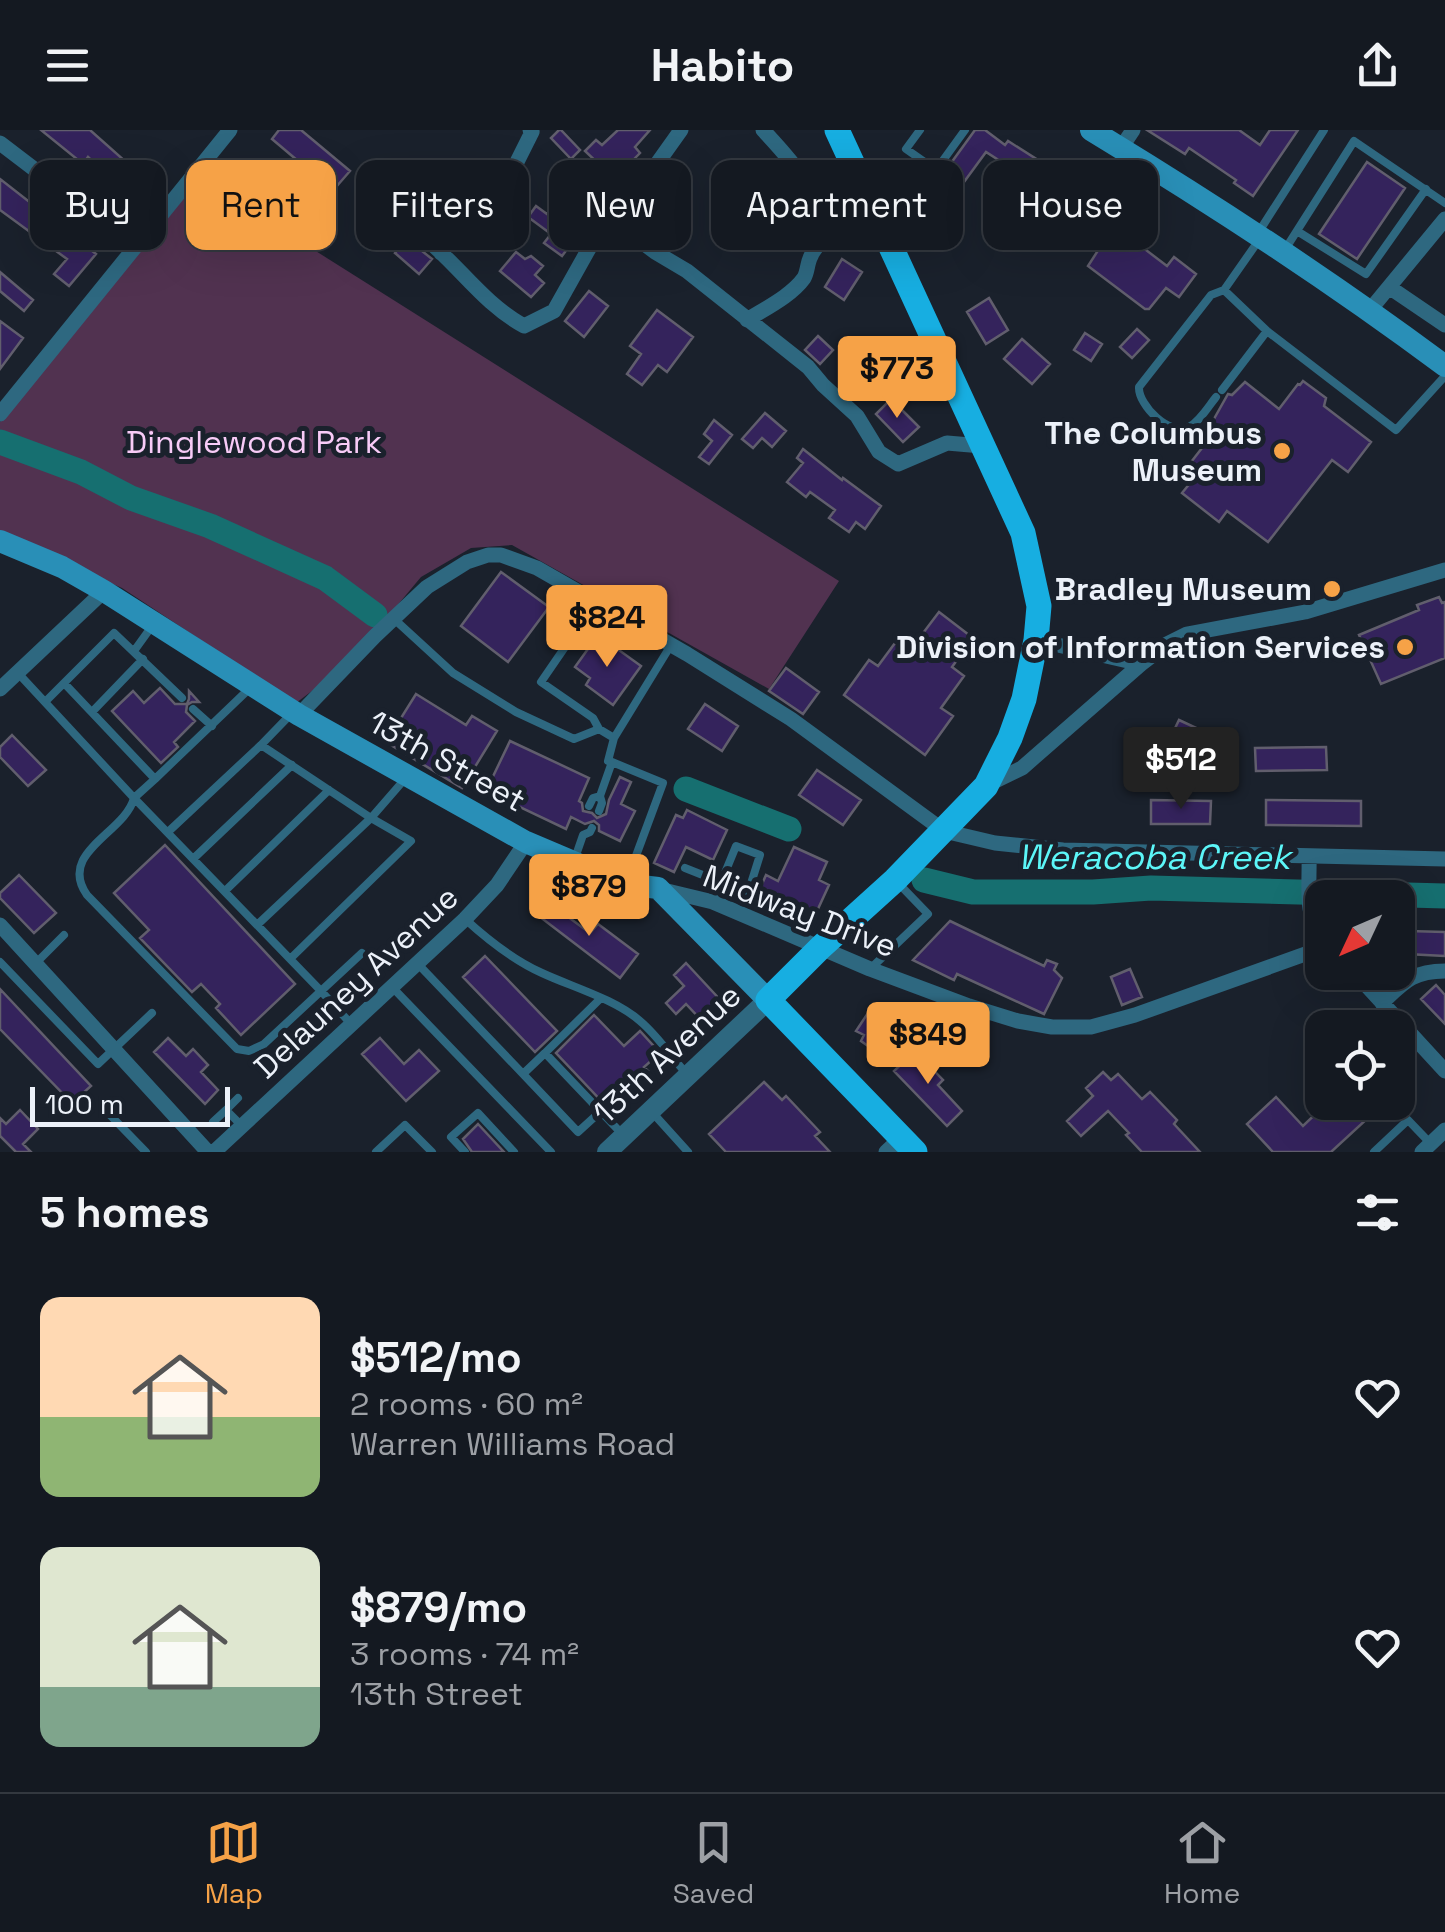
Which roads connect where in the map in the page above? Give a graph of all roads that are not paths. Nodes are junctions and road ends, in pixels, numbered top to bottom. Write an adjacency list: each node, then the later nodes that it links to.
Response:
1 (230, 130): 18 (street)
2 (530, 130): 27 (street)
3 (681, 130): 12 (street)
4 (763, 130): 31 (street)
5 (837, 130): 37 (main road)
6 (920, 130): 13 (lane)
7 (965, 130): 14 (lane)
8 (1092, 130): 10 (main road)
9 (1324, 130): 21 (lane)
10 (1127, 139): 21 (main road)
11 (0, 143): 15 (street)
12 (660, 160)
13 (922, 160)
14 (943, 160)
15 (30, 166)
16 (1426, 189): 17 (lane); 20 (lane); 20 (lane)
17 (1445, 202)
18 (166, 209)
19 (1445, 218): 28 (street)
20 (1297, 231): 26 (lane)
21 (1260, 235): 26 (main road); 29 (lane)
22 (133, 250): 36 (street)
23 (438, 250): 27 (street)
24 (588, 250): 27 (street)
25 (653, 250): 31 (street)
26 (1284, 252): 30 (main road)
27 (441, 253)
28 (1389, 287): 30 (street); 32 (street)
29 (1224, 290): 33 (lane); 33 (lane)
30 (1370, 310): 34 (main road)
31 (748, 320): 37 (street)
32 (1445, 324)
33 (1266, 330): 35 (lane)
34 (1445, 366)
35 (1445, 376)
36 (2, 406)
37 (982, 446): 44 (main road)
38 (0, 542): 40 (main road, 13th Street)
39 (1445, 570): 48 (street)
40 (104, 590): 43 (main road, 13th Street); 49 (street)
41 (596, 602): 42 (street); 45 (street); 59 (lane)
42 (393, 618): 57 (street); 59 (lane)
43 (154, 623): 46 (lane); 51 (main road, 13th Street)
44 (1036, 640): 48 (street); 66 (main road)
45 (671, 645): 60 (lane); 72 (street)
46 (134, 651): 47 (lane); 50 (lane)
47 (144, 660): 53 (lane); 56 (lane)
48 (1141, 664): 66 (street)
49 (18, 672): 52 (street); 54 (lane)
50 (64, 683): 54 (lane); 56 (lane)
51 (252, 686): 57 (main road, 13th Street); 58 (lane)
52 (0, 688)
53 (182, 698)
54 (46, 702): 68 (lane)
55 (193, 709): 58 (lane)
56 (92, 712): 65 (lane)
57 (297, 713): 61 (lane); 64 (main road, 13th Street)
58 (212, 726): 65 (lane)
59 (599, 730): 60 (lane)
60 (614, 738): 62 (lane)
61 (261, 745): 63 (lane); 73 (lane)
62 (612, 762): 69 (lane); 83 (lane)
63 (292, 765): 67 (lane); 76 (lane)
64 (407, 776): 70 (lane); 74 (main road, 13th Street)
65 (156, 779): 68 (lane)
66 (986, 786): 72 (main road)
67 (329, 790): 70 (lane); 85 (lane)
68 (134, 798): 73 (lane); 105 (lane)
69 (594, 809)
70 (371, 818): 91 (lane); 96 (lane)
71 (586, 829): 78 (lane)
72 (944, 830): 75 (street); 80 (main road)
73 (168, 832): 76 (lane)
74 (526, 842): 78 (main road, 13th Street); 89 (street, Delauney Avenue)
75 (1310, 857): 77 (street); 81 (street)
76 (193, 858): 85 (lane)
77 (1445, 859)
78 (573, 862): 83 (main road, 13th Street)
79 (685, 868): 82 (lane)
80 (895, 880): 93 (main road); 100 (lane)
81 (1310, 880)
82 (721, 883): 86 (lane); 86 (lane); 87 (lane)
83 (625, 884): 84 (main road, 13th Street)
84 (658, 888): 87 (street, Midway Drive); 107 (main road)
85 (225, 891): 91 (lane)
86 (748, 894): 88 (lane)
87 (713, 902): 88 (street, Midway Drive)
88 (742, 914): 93 (street, Midway Drive)
89 (465, 919): 98 (street, Delauney Avenue); 106 (lane)
90 (0, 924): 99 (street)
91 (257, 925): 96 (lane)
92 (64, 935): 99 (lane)
93 (820, 948): 100 (street, Midway Drive); 107 (main road)
94 (362, 953): 105 (lane)
95 (1305, 954): 100 (street, Midway Drive)
96 (290, 959): 105 (lane)
97 (0, 962): 108 (lane)
98 (418, 963): 103 (street, Delauney Avenue); 115 (lane)
99 (36, 964): 102 (street)
100 (870, 969)
101 (1445, 972): 109 (street)
102 (56, 986): 108 (lane); 112 (street)
103 (392, 987): 111 (street, Delauney Avenue); 135 (lane)
104 (1370, 990): 109 (street)
105 (321, 991): 111 (lane)
106 (600, 998): 113 (lane); 116 (lane)
107 (768, 1000): 116 (street, 13th Avenue); 126 (main road)
108 (39, 1002): 112 (lane)
109 (1382, 1003): 114 (street)
110 (152, 1013): 112 (lane)
111 (352, 1025): 123 (street, Delauney Avenue)
112 (114, 1049): 130 (street)
113 (545, 1053): 115 (lane); 119 (lane)
114 (1445, 1071)
115 (524, 1074): 119 (lane)
116 (688, 1075): 120 (street, 13th Avenue)
117 (238, 1098): 118 (lane)
118 (226, 1110): 122 (lane); 123 (lane)
119 (600, 1111): 125 (lane)
120 (650, 1111): 125 (street, 13th Avenue); 128 (lane)
121 (110, 1115): 129 (lane)
122 (213, 1122)
123 (242, 1126): 130 (street, Delauney Avenue)
124 (1445, 1130): 127 (street)
125 (624, 1136): 136 (street, 13th Avenue)
126 (901, 1147)
127 (1427, 1148): 137 (lane)
128 (684, 1150)
129 (146, 1152)
130 (211, 1152)
131 (376, 1152): 132 (lane)
132 (432, 1152)
133 (465, 1152): 134 (lane)
134 (514, 1152)
135 (551, 1152)
136 (606, 1152)
137 (1374, 1152)

